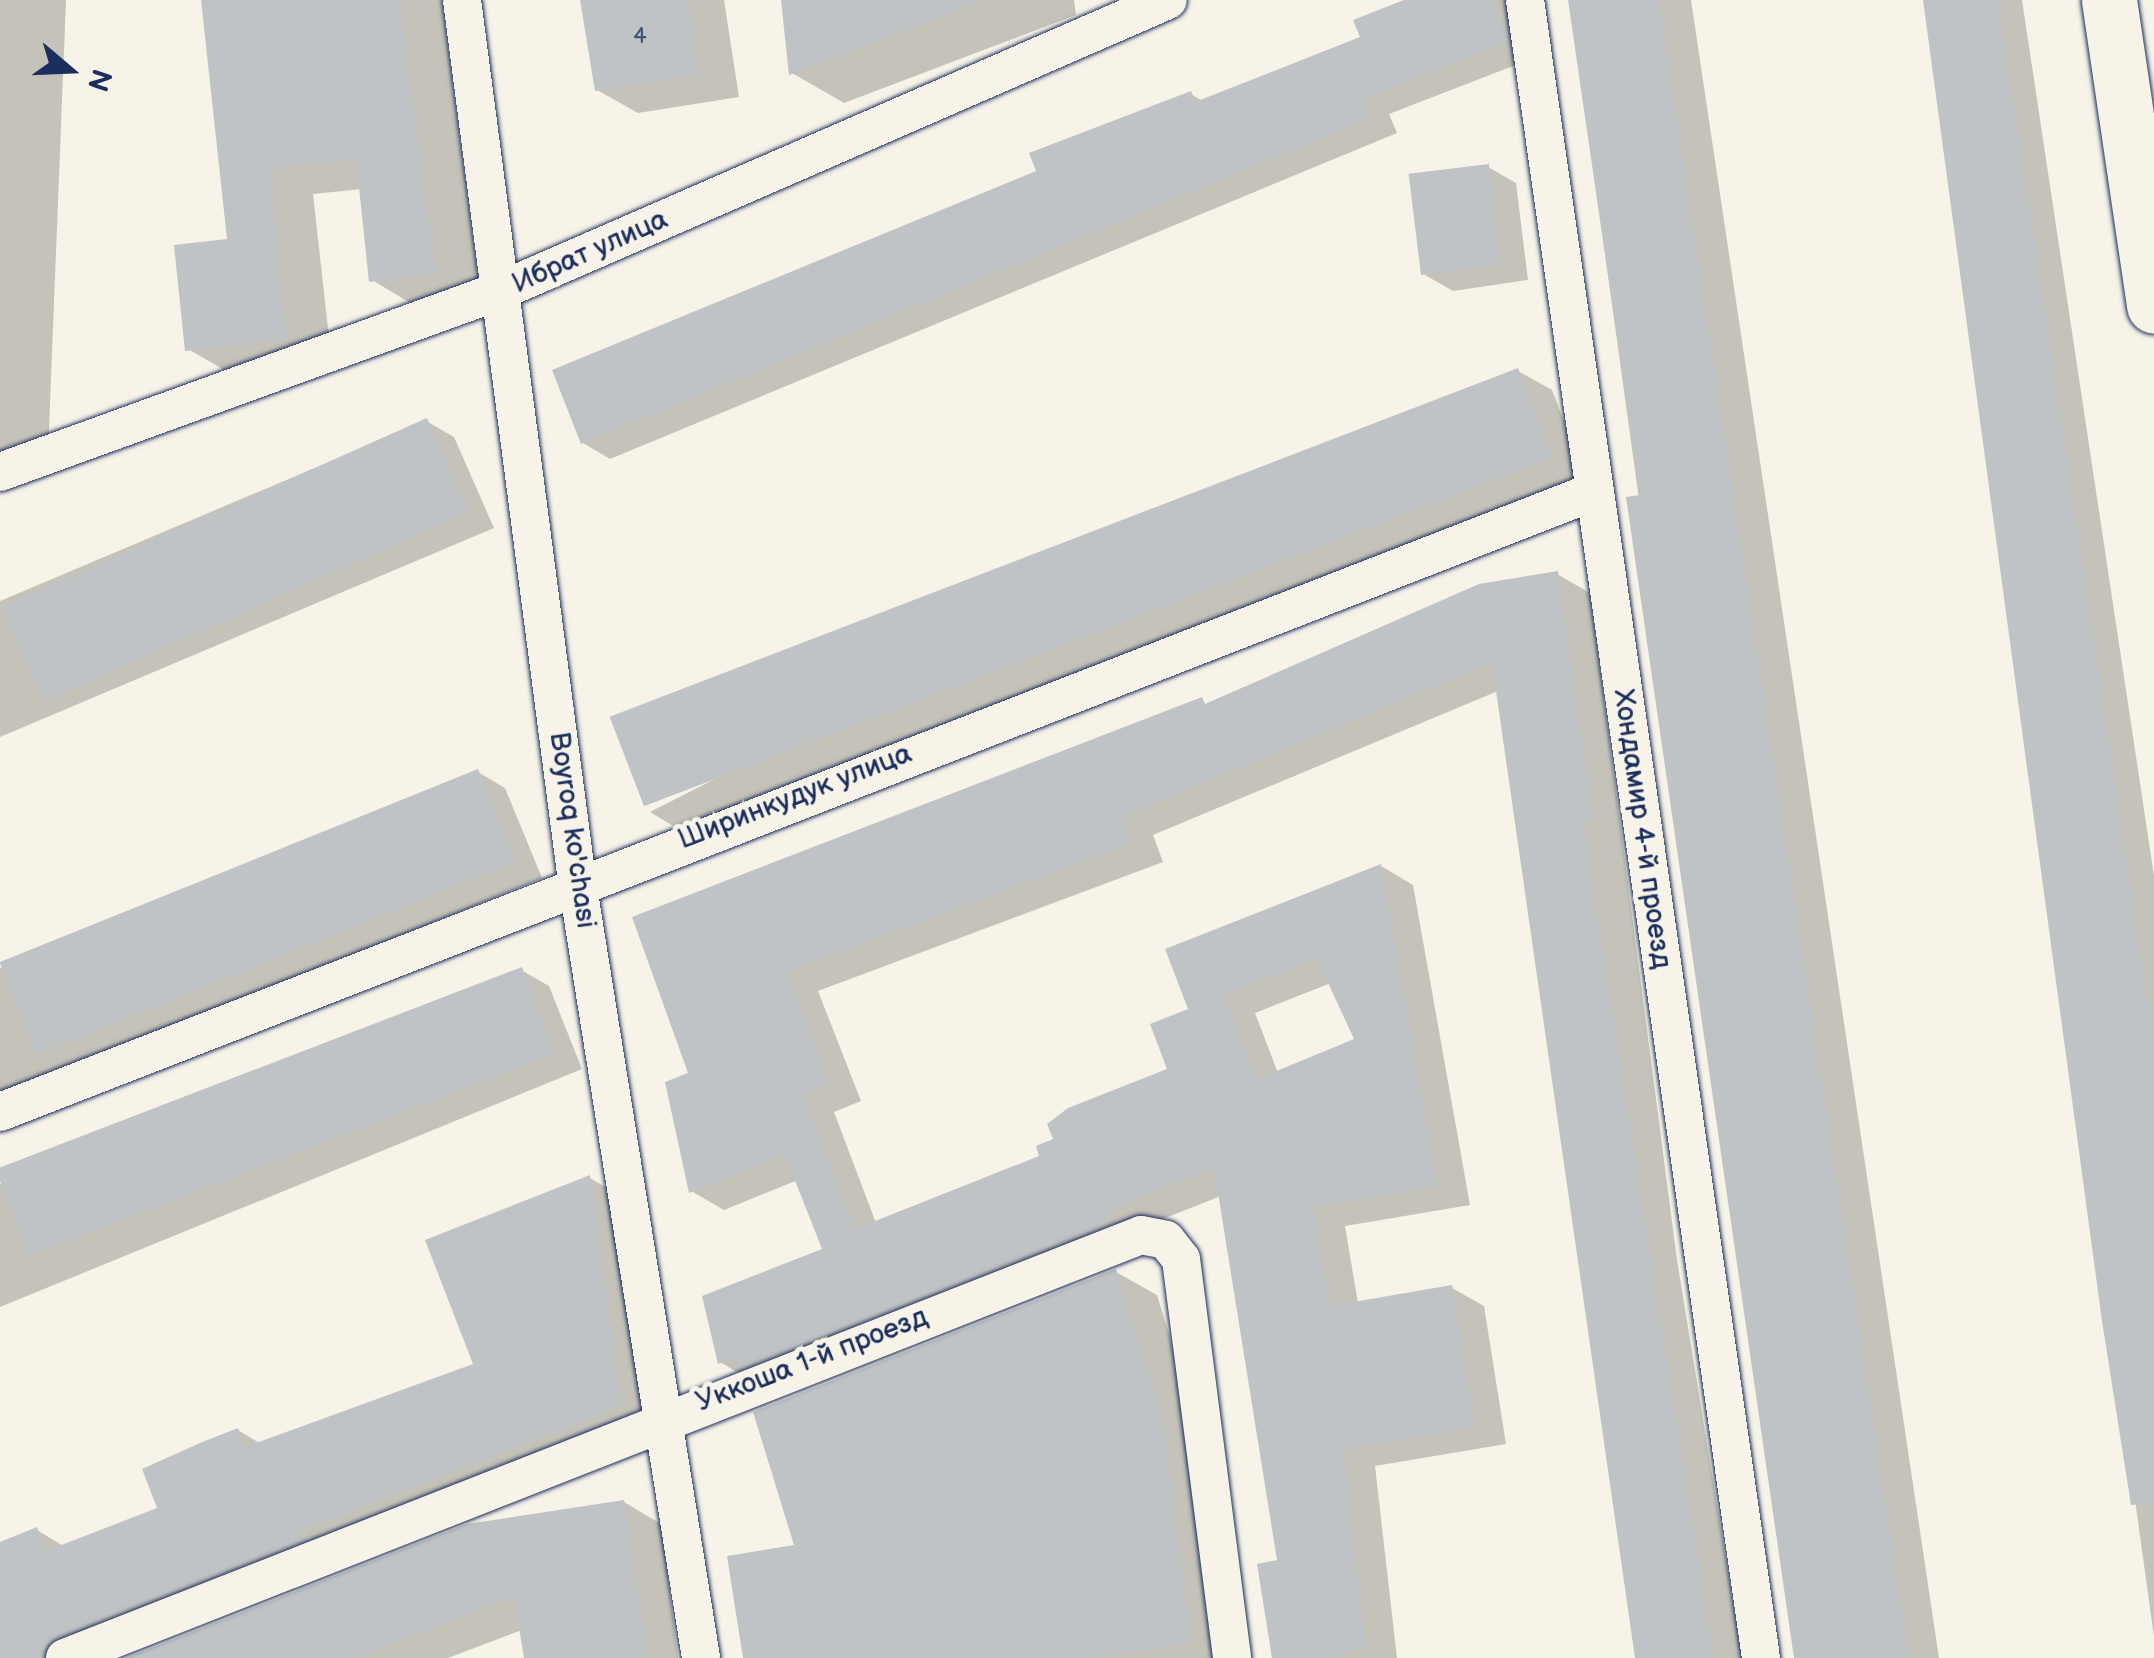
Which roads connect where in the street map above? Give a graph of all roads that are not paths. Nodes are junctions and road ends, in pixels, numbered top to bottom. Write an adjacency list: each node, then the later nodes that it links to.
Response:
1 (462, 0): 5 (street, Boyroq ko'chasi)
2 (1168, 0): 5 (street, Ибрат улица)
3 (1524, 0): 8 (street, Хондамир 4-й проезд)
4 (2110, 0): 6 (main road)
5 (502, 290): 7 (street, Ибрат улица); 9 (street, Boyroq ko'chasi)
6 (2154, 306)
7 (0, 472)
8 (1593, 492): 9 (street, Ширинкудук улица); 15 (street, Хондамир 4-й проезд)
9 (577, 881): 10 (street, Ширинкудук улица); 11 (street, Boyroq ko'chasi)
10 (0, 1112)
11 (661, 1418): 12 (street, Уккоша 1-й проезд); 13 (street, Boyroq ko'chasi); 14 (street, Уккоша 1-й проезд)
12 (64, 1658)
13 (701, 1658)
14 (1232, 1658)
15 (1760, 1658)

